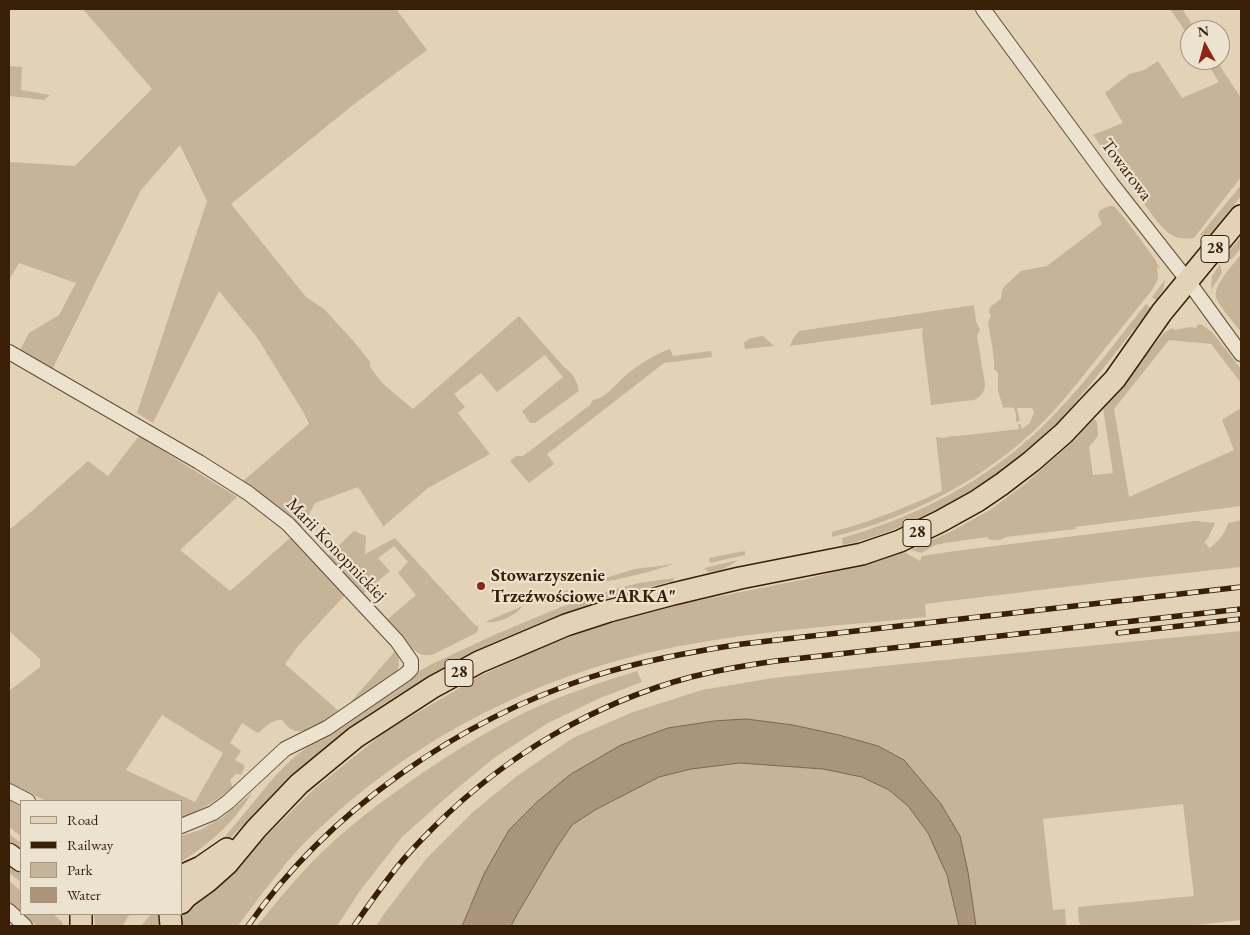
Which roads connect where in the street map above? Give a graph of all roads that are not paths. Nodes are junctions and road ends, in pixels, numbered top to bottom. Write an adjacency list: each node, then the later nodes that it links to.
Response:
1 (983, 9): 3 (street, Towarowa)
2 (1241, 216): 3 (main road, 28)
3 (1188, 281): 5 (street, Towarowa); 9 (main road, 28)
4 (9, 352): 8 (street, Marii Konopnickiej)
5 (1241, 354)
6 (9, 791): 7 (street)
7 (26, 800)
8 (182, 826)
9 (256, 829): 12 (main road, 28); 13 (main road, 28)
10 (9, 853): 11 (main road)
11 (20, 861)
12 (182, 876)
13 (182, 903)
14 (9, 911): 15 (street)
15 (24, 926)

